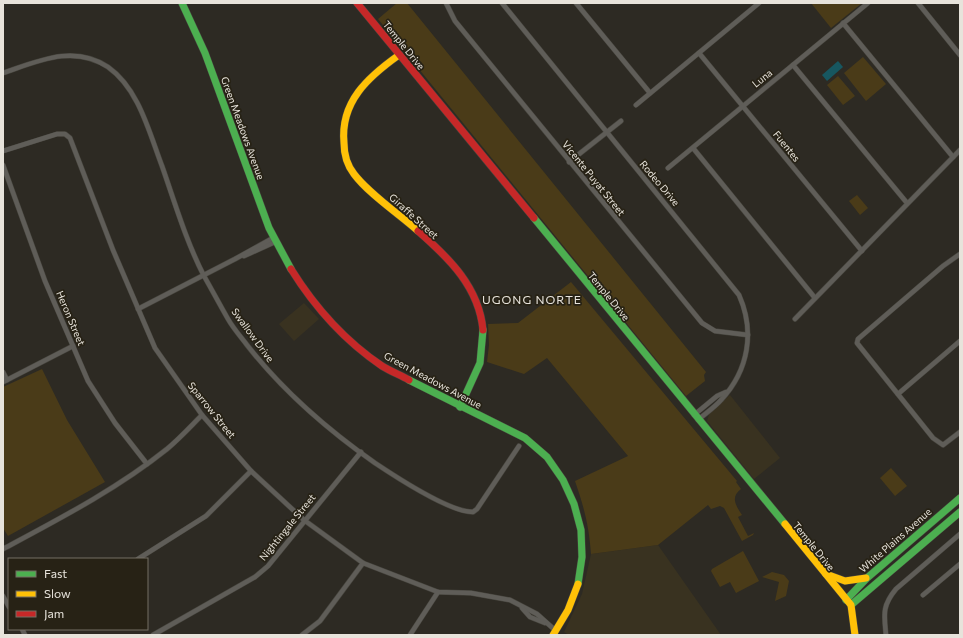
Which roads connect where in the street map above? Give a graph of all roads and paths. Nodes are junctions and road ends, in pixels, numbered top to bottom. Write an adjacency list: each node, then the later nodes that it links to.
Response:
1 (182, 3): 28 (street, Green Meadows Avenue)
2 (446, 3): 24 (street, Vicente Puyat Street)
3 (502, 3): 19 (street, Rodeo Drive)
4 (576, 3): 15 (street)
5 (759, 3): 10 (street)
6 (868, 3): 9 (street, Luna)
7 (918, 3): 12 (street)
8 (361, 4): 11 (street, Temple Drive)
9 (843, 23): 13 (street, Luna); 23 (street)
10 (699, 53): 15 (street); 17 (street, Fuentes)
11 (398, 55): 44 (street, Giraffe Street); 46 (street, Temple Drive)
12 (960, 55)
13 (793, 65): 17 (street, Luna); 27 (street)
14 (3, 73): 31 (street, Swallow Drive)
15 (650, 93): 16 (street)
16 (636, 105)
17 (742, 106): 20 (street, Luna); 29 (street, Fuentes)
18 (621, 120): 19 (street)
19 (606, 132): 24 (street); 35 (street, Rodeo Drive)
20 (692, 148): 26 (street, Luna); 32 (street)
21 (960, 150): 23 (street)
22 (3, 151): 33 (street, Sparrow Street)
23 (953, 157): 27 (street)
24 (569, 162): 35 (street, Vicente Puyat Street)
25 (3, 165): 37 (street, Heron Street)
26 (668, 168)
27 (907, 203): 29 (street)
28 (274, 240): 31 (street); 44 (street, Green Meadows Avenue)
29 (862, 251): 32 (street)
30 (960, 254): 41 (street)
31 (204, 275): 33 (street); 49 (street, Swallow Drive)
32 (815, 298): 34 (street)
33 (138, 309): 45 (street, Sparrow Street)
34 (795, 319)
35 (748, 335): 40 (street, Rodeo Drive)
36 (960, 341): 41 (street)
37 (73, 346): 39 (street); 50 (street, Heron Street)
38 (3, 372): 39 (street)
39 (5, 381)
40 (728, 391): 42 (street, Rodeo Drive); 43 (street, Rodeo Drive)
41 (898, 394): 47 (street)
42 (714, 399): 43 (street); 46 (street, Rodeo Drive)
43 (717, 403): 46 (street, Rodeo Drive)
44 (460, 406): 65 (street, Green Meadows Avenue)
45 (202, 415): 50 (street); 51 (street, Sparrow Street)
46 (696, 417): 60 (street, Temple Drive)
47 (960, 432)
48 (519, 446): 49 (street, Swallow Drive)
49 (361, 452): 54 (street, Nightingale Street)
50 (147, 464): 56 (street)
51 (251, 471): 54 (street, Sparrow Street); 57 (street)
52 (960, 498): 61 (street, White Plains Avenue)
53 (960, 512): 64 (street, White Plains Avenue)
54 (304, 520): 58 (street, Sparrow Street); 66 (street, Nightingale Street)
55 (960, 534): 70 (street)
56 (3, 549)
57 (140, 558)
58 (363, 564): 62 (street, Sparrow Street); 67 (street)
59 (960, 564): 63 (street)
60 (821, 570): 61 (street); 64 (street, Temple Drive)
61 (867, 578): 64 (street, White Plains Avenue)
62 (438, 592): 65 (street, Sparrow Street); 68 (street)
63 (923, 595)
64 (849, 603): 69 (street)
65 (555, 633)
66 (153, 635)
67 (302, 635)
68 (410, 635)
69 (855, 635)
70 (886, 635)

